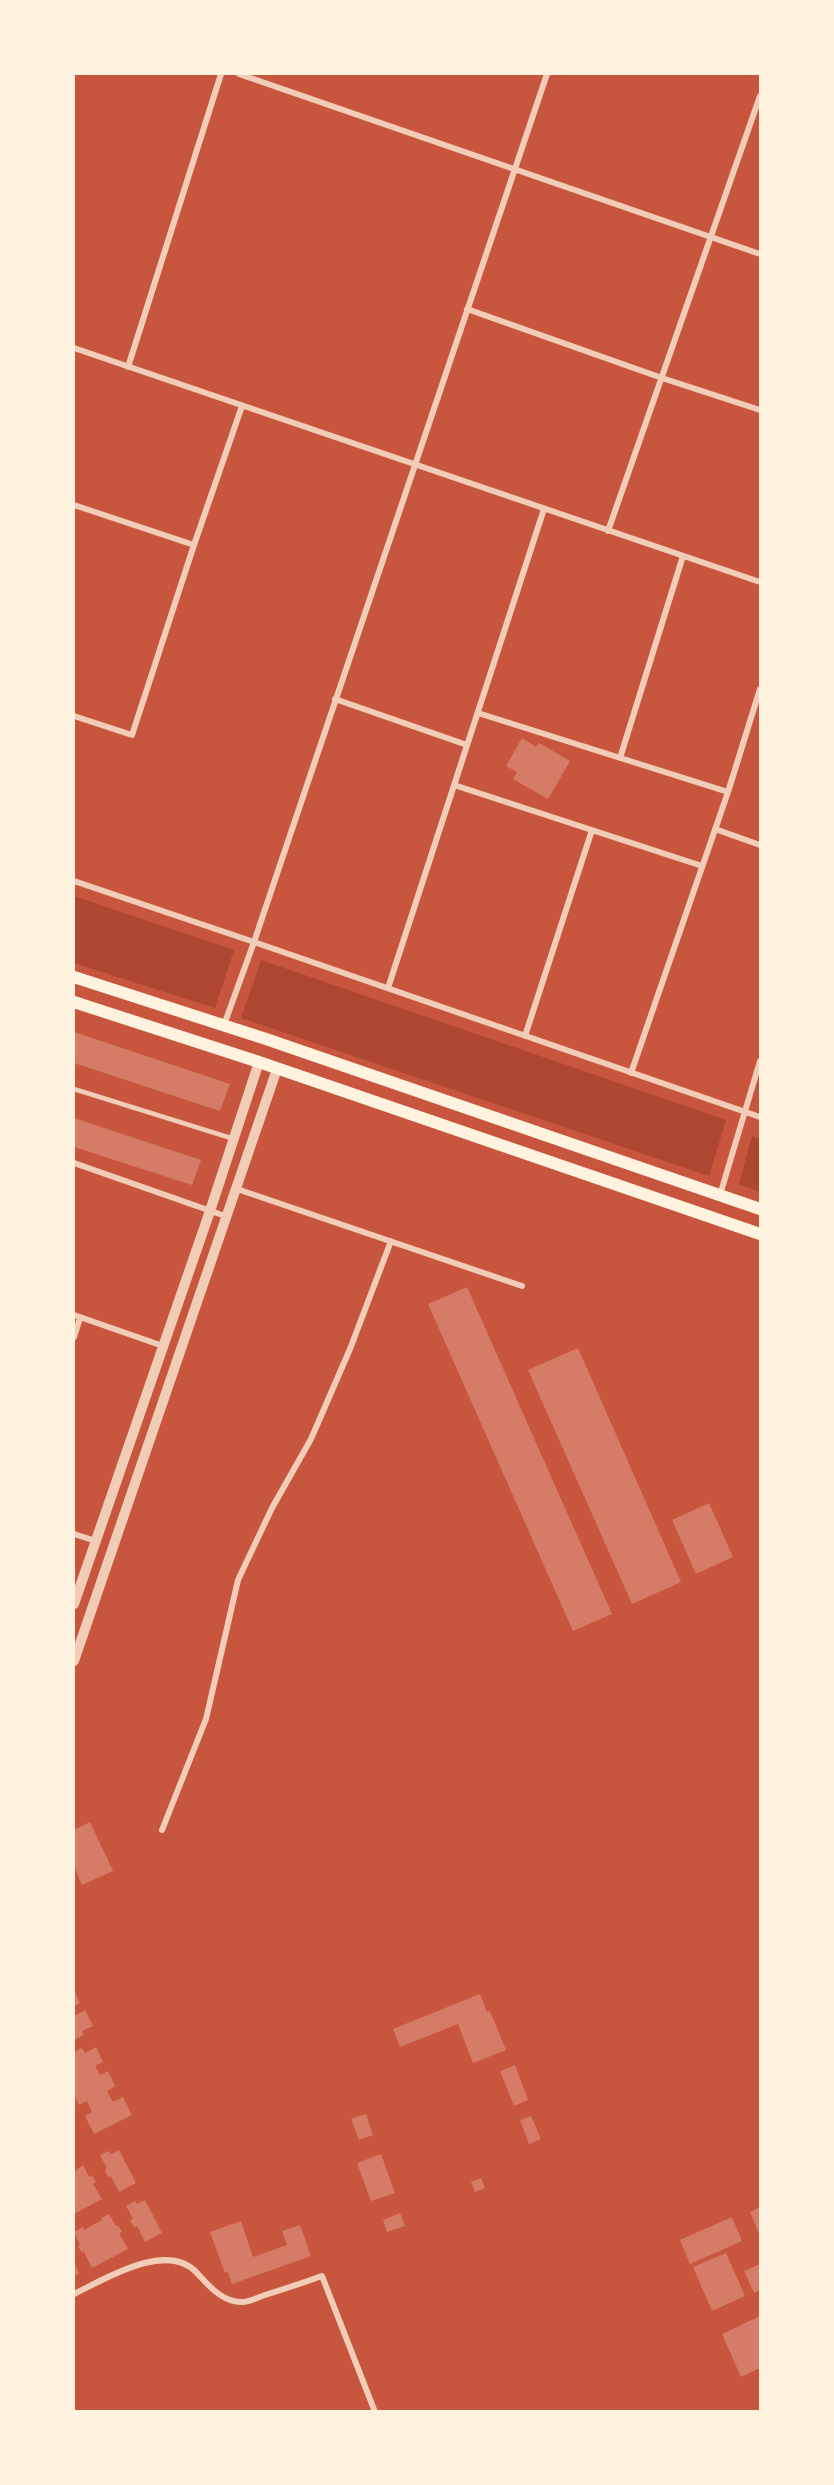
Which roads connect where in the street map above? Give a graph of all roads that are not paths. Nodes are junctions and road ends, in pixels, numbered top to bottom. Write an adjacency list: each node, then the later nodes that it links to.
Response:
1 (221, 74): 10 (street)
2 (239, 74): 5 (street)
3 (547, 74): 5 (street)
4 (760, 96): 6 (street)
5 (515, 167): 6 (street); 8 (street)
6 (711, 236): 7 (street); 11 (street)
7 (760, 254)
8 (467, 309): 11 (street); 14 (street)
9 (74, 348): 10 (street)
10 (128, 367): 12 (street)
11 (662, 378): 13 (street); 17 (street)
12 (242, 406): 14 (street); 18 (street)
13 (760, 410)
14 (414, 464): 16 (street); 22 (street)
15 (74, 505): 18 (street)
16 (544, 508): 17 (street); 23 (street)
17 (609, 531): 19 (street)
18 (194, 545): 24 (street)
19 (683, 556): 20 (street); 26 (street)
20 (760, 582)
21 (760, 689): 28 (street)
22 (335, 699): 25 (street); 34 (street)
23 (478, 713): 25 (street); 26 (street)
24 (74, 716)
25 (467, 745): 27 (street)
26 (620, 758): 28 (street)
27 (454, 785): 30 (street); 36 (street)
28 (728, 792): 29 (street)
29 (715, 829): 31 (street); 32 (street)
30 (592, 830): 32 (street); 39 (street)
31 (760, 845)
32 (702, 866): 43 (street)
33 (74, 881): 34 (street)
34 (254, 942): 36 (street); 38 (street)
35 (74, 977): 38 (main road)
36 (388, 988): 39 (street)
37 (74, 1002): 41 (main road)
38 (224, 1026): 50 (main road)
39 (525, 1036): 43 (street)
40 (760, 1061): 45 (street)
41 (259, 1062): 42 (main road); 47 (street)
42 (277, 1069): 49 (street); 54 (main road)
43 (631, 1072): 45 (street)
44 (74, 1089): 47 (lane)
45 (745, 1111): 46 (street); 50 (street)
46 (760, 1117)
47 (234, 1139): 52 (street)
48 (74, 1163): 52 (street)
49 (237, 1189): 53 (street); 55 (street)
50 (720, 1195): 51 (main road)
51 (760, 1209)
52 (210, 1211): 53 (street); 59 (street)
53 (228, 1217): 63 (street)
54 (760, 1234)
55 (391, 1241): 56 (street); 64 (street)
56 (522, 1286)
57 (77, 1317): 58 (street); 59 (street)
58 (74, 1337)
59 (163, 1346): 61 (street)
60 (74, 1534): 61 (street)
61 (96, 1540): 62 (street)
62 (74, 1604)
63 (74, 1661)
64 (162, 1830)
65 (74, 2294): 66 (street)
66 (375, 2412)

